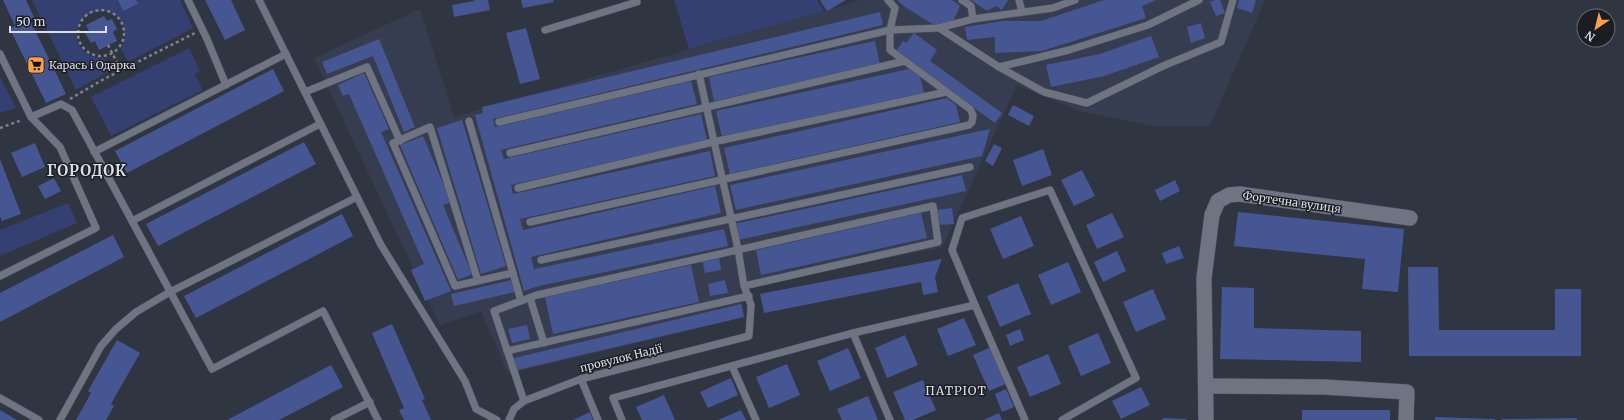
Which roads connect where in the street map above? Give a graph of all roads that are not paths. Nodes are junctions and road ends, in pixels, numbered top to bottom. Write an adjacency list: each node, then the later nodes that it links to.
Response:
1 (188, 0): 20 (lane)
2 (259, 0): 16 (lane)
3 (636, 0): 13 (lane)
4 (888, 0): 14 (lane)
5 (962, 0): 11 (lane)
6 (1019, 0): 10 (lane)
7 (1075, 0): 10 (lane)
8 (1199, 0): 18 (lane)
9 (1233, 0): 18 (lane)
10 (1022, 12): 11 (lane)
11 (973, 19): 12 (lane)
12 (939, 28): 14 (lane); 18 (lane)
13 (545, 30)
14 (890, 30): 17 (lane); 19 (lane)
15 (0, 54): 24 (lane)
16 (286, 54): 20 (lane); 21 (lane)
17 (905, 61): 22 (lane); 23 (lane)
18 (999, 67)
19 (699, 74): 23 (lane); 26 (lane)
20 (226, 85): 30 (lane)
21 (305, 92): 27 (lane); 28 (lane)
22 (946, 92): 29 (lane); 33 (lane)
23 (706, 108): 29 (lane); 31 (lane)
24 (31, 117): 30 (lane); 43 (lane)
25 (469, 121): 42 (lane)
26 (499, 122)
27 (320, 124): 35 (lane); 38 (lane)
28 (400, 140): 44 (lane); 44 (lane)
29 (714, 142): 33 (lane); 34 (lane)
30 (94, 152): 38 (lane)
31 (510, 153)
32 (970, 167): 37 (lane)
33 (722, 181): 37 (lane); 39 (lane)
34 (518, 188)
35 (357, 197): 46 (lane); 64 (lane)
36 (1410, 218): 56 (street, Фортечна вулиця)
37 (731, 219): 40 (lane); 41 (lane)
38 (132, 221): 46 (lane)
39 (530, 222)
40 (738, 249): 45 (lane); 45 (lane); 48 (lane)
41 (542, 260)
42 (513, 273): 44 (lane); 49 (lane)
43 (0, 276)
44 (478, 281)
45 (744, 286): 47 (lane)
46 (170, 292): 59 (lane); 61 (lane)
47 (748, 296): 52 (lane); 55 (lane, провулок Надії)
48 (530, 298): 49 (lane); 52 (lane)
49 (521, 301): 53 (lane)
50 (975, 306): 51 (lane); 70 (lane); 71 (lane)
51 (853, 333): 54 (lane); 69 (lane)
52 (544, 343): 53 (lane)
53 (507, 351): 58 (lane)
54 (732, 366): 67 (lane); 68 (lane)
55 (581, 379): 58 (lane, провулок Надії); 66 (lane)
56 (1206, 386): 72 (street, Фортечна вулиця); 73 (street)
57 (0, 398): 60 (lane)
58 (524, 401): 65 (lane, провулок Надії)
59 (370, 402): 62 (lane); 63 (lane)
60 (39, 420)
61 (60, 420)
62 (334, 420)
63 (378, 420)
64 (497, 420)
65 (508, 420)
66 (598, 420)
67 (622, 420)
68 (756, 420)
69 (890, 420)
70 (1025, 420)
71 (1062, 420)
72 (1206, 420)
73 (1406, 420)

